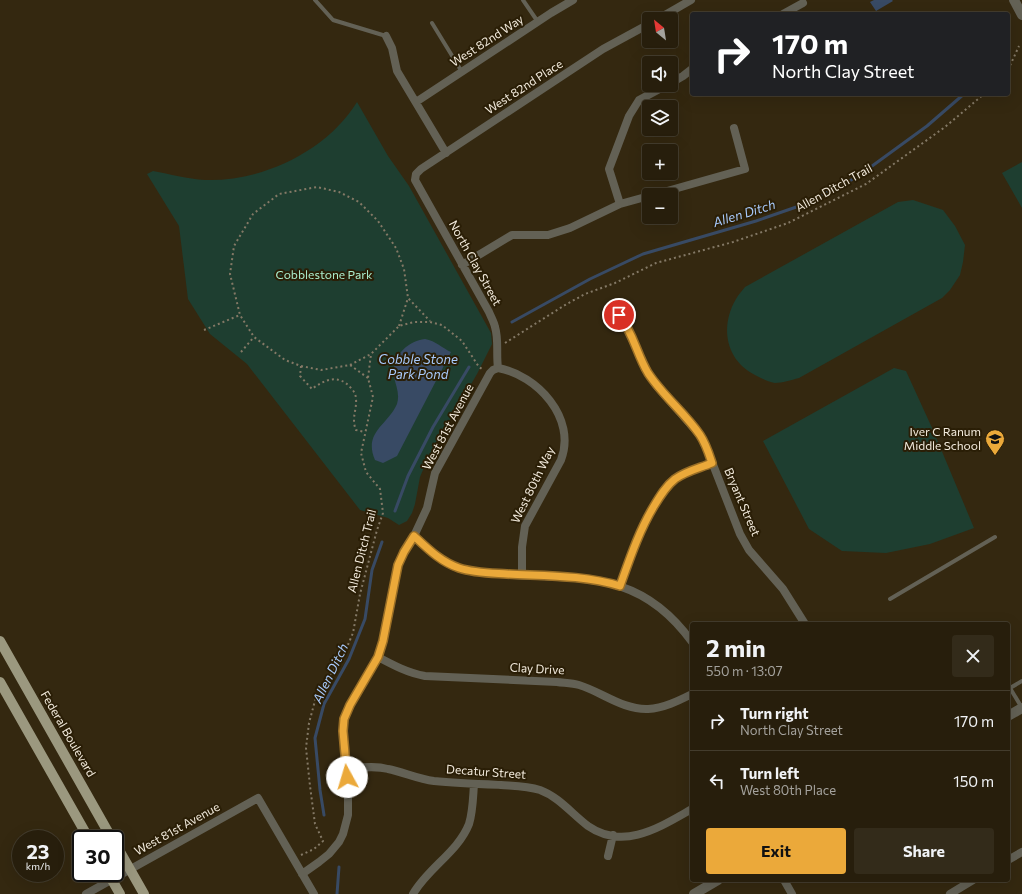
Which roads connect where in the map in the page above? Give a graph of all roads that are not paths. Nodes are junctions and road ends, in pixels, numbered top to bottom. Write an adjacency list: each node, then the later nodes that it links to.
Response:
1 (315, 0): 13 (lane)
2 (523, 0): 10 (lane)
3 (573, 0): 10 (street, West 82nd Way)
4 (691, 0): 7 (street)
5 (1014, 0): 9 (street)
6 (803, 3): 8 (street)
7 (670, 12)
8 (787, 12)
9 (1022, 15)
10 (538, 22): 15 (street, West 82nd Way)
11 (432, 23): 15 (lane)
12 (642, 28): 20 (street, West 82nd Place)
13 (386, 36): 18 (street)
14 (690, 71): 16 (street)
15 (462, 72): 18 (street, West 82nd Way)
16 (678, 79)
17 (653, 92): 24 (street)
18 (416, 102): 20 (street)
19 (734, 128): 22 (street)
20 (446, 152): 21 (street, West 82nd Place)
21 (416, 174): 25 (street, North Clay Street)
22 (678, 188)
23 (642, 198): 24 (street)
24 (620, 204): 25 (street)
25 (462, 265): 27 (street, North Clay Street)
26 (610, 308): 28 (street, Bryant Street)
27 (498, 368): 29 (street, West 81st Avenue); 31 (street, West 80th Way)
28 (712, 463): 32 (street); 34 (street, Bryant Street)
29 (414, 536): 31 (street); 37 (street, West 81st Avenue)
30 (994, 537): 33 (lane)
31 (522, 575): 32 (street)
32 (620, 586): 35 (street)
33 (890, 599)
34 (804, 622)
35 (690, 639)
36 (0, 641): 49 (main road, Federal Boulevard)
37 (378, 657): 42 (street, Clay Drive); 45 (street, West 81st Avenue)
38 (1022, 681): 40 (lane)
39 (0, 682): 48 (main road)
40 (1010, 688)
41 (1010, 690): 43 (lane)
42 (690, 695)
43 (1022, 708): 44 (street)
44 (1010, 715)
45 (346, 769): 46 (street, Decatur Street); 57 (street, West 81st Avenue)
46 (474, 784): 50 (street, Decatur Street); 67 (street)
47 (690, 810): 50 (street, Decatur Street)
48 (84, 830)
49 (107, 830)
50 (613, 835): 52 (street)
51 (1022, 852): 54 (street)
52 (608, 856)
53 (124, 859): 55 (main road)
54 (1010, 859)
55 (130, 869): 56 (street, West 81st Avenue); 57 (street, West 81st Avenue); 65 (main road)
56 (124, 871)
57 (302, 874): 66 (street)
58 (102, 882): 63 (street, West 81st Avenue)
59 (113, 882): 64 (main road)
60 (715, 882): 68 (street)
61 (785, 882): 69 (street)
62 (969, 882): 70 (street)
63 (86, 894)
64 (120, 894)
65 (144, 894)
66 (314, 894)
67 (413, 894)
68 (694, 894)
69 (792, 894)
70 (950, 894)

